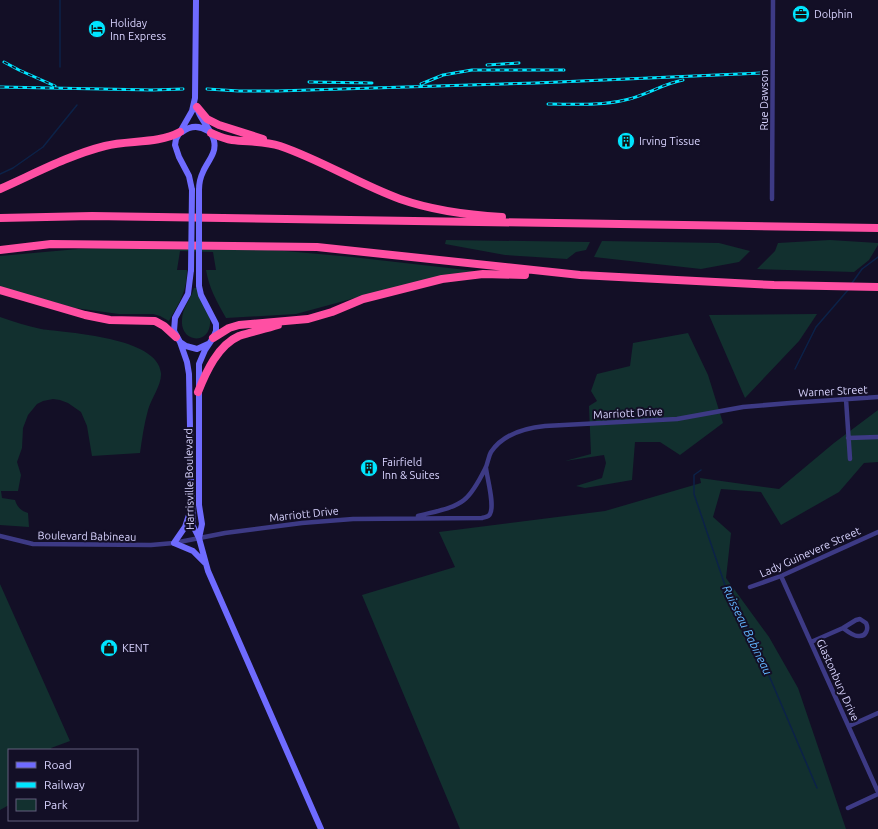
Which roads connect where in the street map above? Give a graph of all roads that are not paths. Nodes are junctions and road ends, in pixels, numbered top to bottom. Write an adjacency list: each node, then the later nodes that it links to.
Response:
1 (196, 0): 3 (main road)
2 (773, 0): 9 (street, Rue Dawson)
3 (195, 98): 4 (main road); 5 (main road, Harrisville Boulevard)
4 (197, 107): 6 (main road); 7 (highway)
5 (180, 132): 6 (main road); 8 (highway); 18 (main road, Harrisville Boulevard, bridge)
6 (211, 133): 7 (highway); 19 (main road, Harrisville Boulevard, bridge)
7 (279, 146): 11 (highway)
8 (0, 189)
9 (772, 199)
10 (0, 218): 11 (highway)
11 (596, 224): 12 (highway)
12 (878, 228)
13 (0, 250): 14 (highway)
14 (580, 275): 15 (highway); 17 (highway)
15 (878, 287)
16 (0, 290): 18 (highway)
17 (292, 321): 19 (highway); 20 (highway)
18 (178, 339): 19 (main road); 28 (main road, Harrisville Boulevard)
19 (212, 340): 20 (main road, Harrisville Boulevard)
20 (198, 392): 32 (main road, Harrisville Boulevard)
21 (878, 397): 22 (street, Warner Street)
22 (846, 399): 23 (street, Warner Street); 25 (street)
23 (790, 403): 27 (street, Marriott Drive)
24 (878, 437): 25 (street)
25 (848, 438): 26 (street)
26 (850, 459)
27 (486, 468): 29 (street, Marriott Drive); 29 (street, Marriott Drive)
28 (192, 506): 32 (main road, Harrisville Boulevard); 33 (main road)
29 (412, 518): 32 (street, Marriott Drive)
30 (878, 532): 35 (street, Lady Guinevere Street)
31 (0, 536): 33 (street, Boulevard Babineau)
32 (199, 538): 33 (street, Marriott Drive); 34 (main road)
33 (174, 543): 34 (main road)
34 (206, 564): 43 (main road)
35 (782, 576): 36 (street, Lady Guinevere Street); 38 (street, Glastonbury Drive)
36 (750, 587)
37 (843, 628): 37 (street); 38 (street)
38 (811, 642): 40 (street, Glastonbury Drive)
39 (878, 713): 40 (street)
40 (849, 726): 41 (street, Glastonbury Drive)
41 (878, 793): 42 (street)
42 (848, 808)
43 (321, 829)

